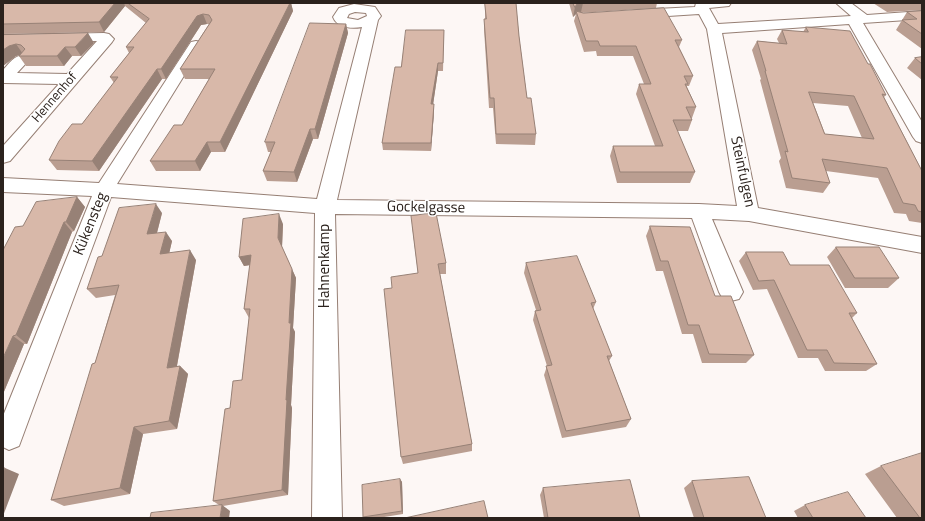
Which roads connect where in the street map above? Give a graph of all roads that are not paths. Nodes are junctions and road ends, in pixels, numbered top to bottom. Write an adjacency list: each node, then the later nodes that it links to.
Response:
1 (724, 3): 3 (street)
2 (843, 3): 7 (street)
3 (702, 7): 5 (street); 9 (street, Steinfulgen)
4 (373, 12): 17 (street, Hahnenkamp)
5 (627, 15)
6 (922, 15): 7 (street)
7 (859, 20): 9 (street); 13 (street)
8 (207, 29): 16 (street, Kükensteg)
9 (714, 29): 19 (street, Steinfulgen)
10 (3, 39): 12 (street, Hennenhof)
11 (22, 59): 12 (street)
12 (72, 79): 14 (street, Hennenhof)
13 (922, 137)
14 (3, 157)
15 (3, 185): 16 (street)
16 (104, 190): 17 (street, Gockelgasse); 22 (street, Kükensteg)
17 (325, 207): 18 (street, Gockelgasse); 23 (street, Hahnenkamp)
18 (699, 211): 19 (street, Gockelgasse); 21 (street)
19 (749, 214): 20 (street, Steinfulgen)
20 (922, 244)
21 (731, 292)
22 (9, 436)
23 (327, 518)

